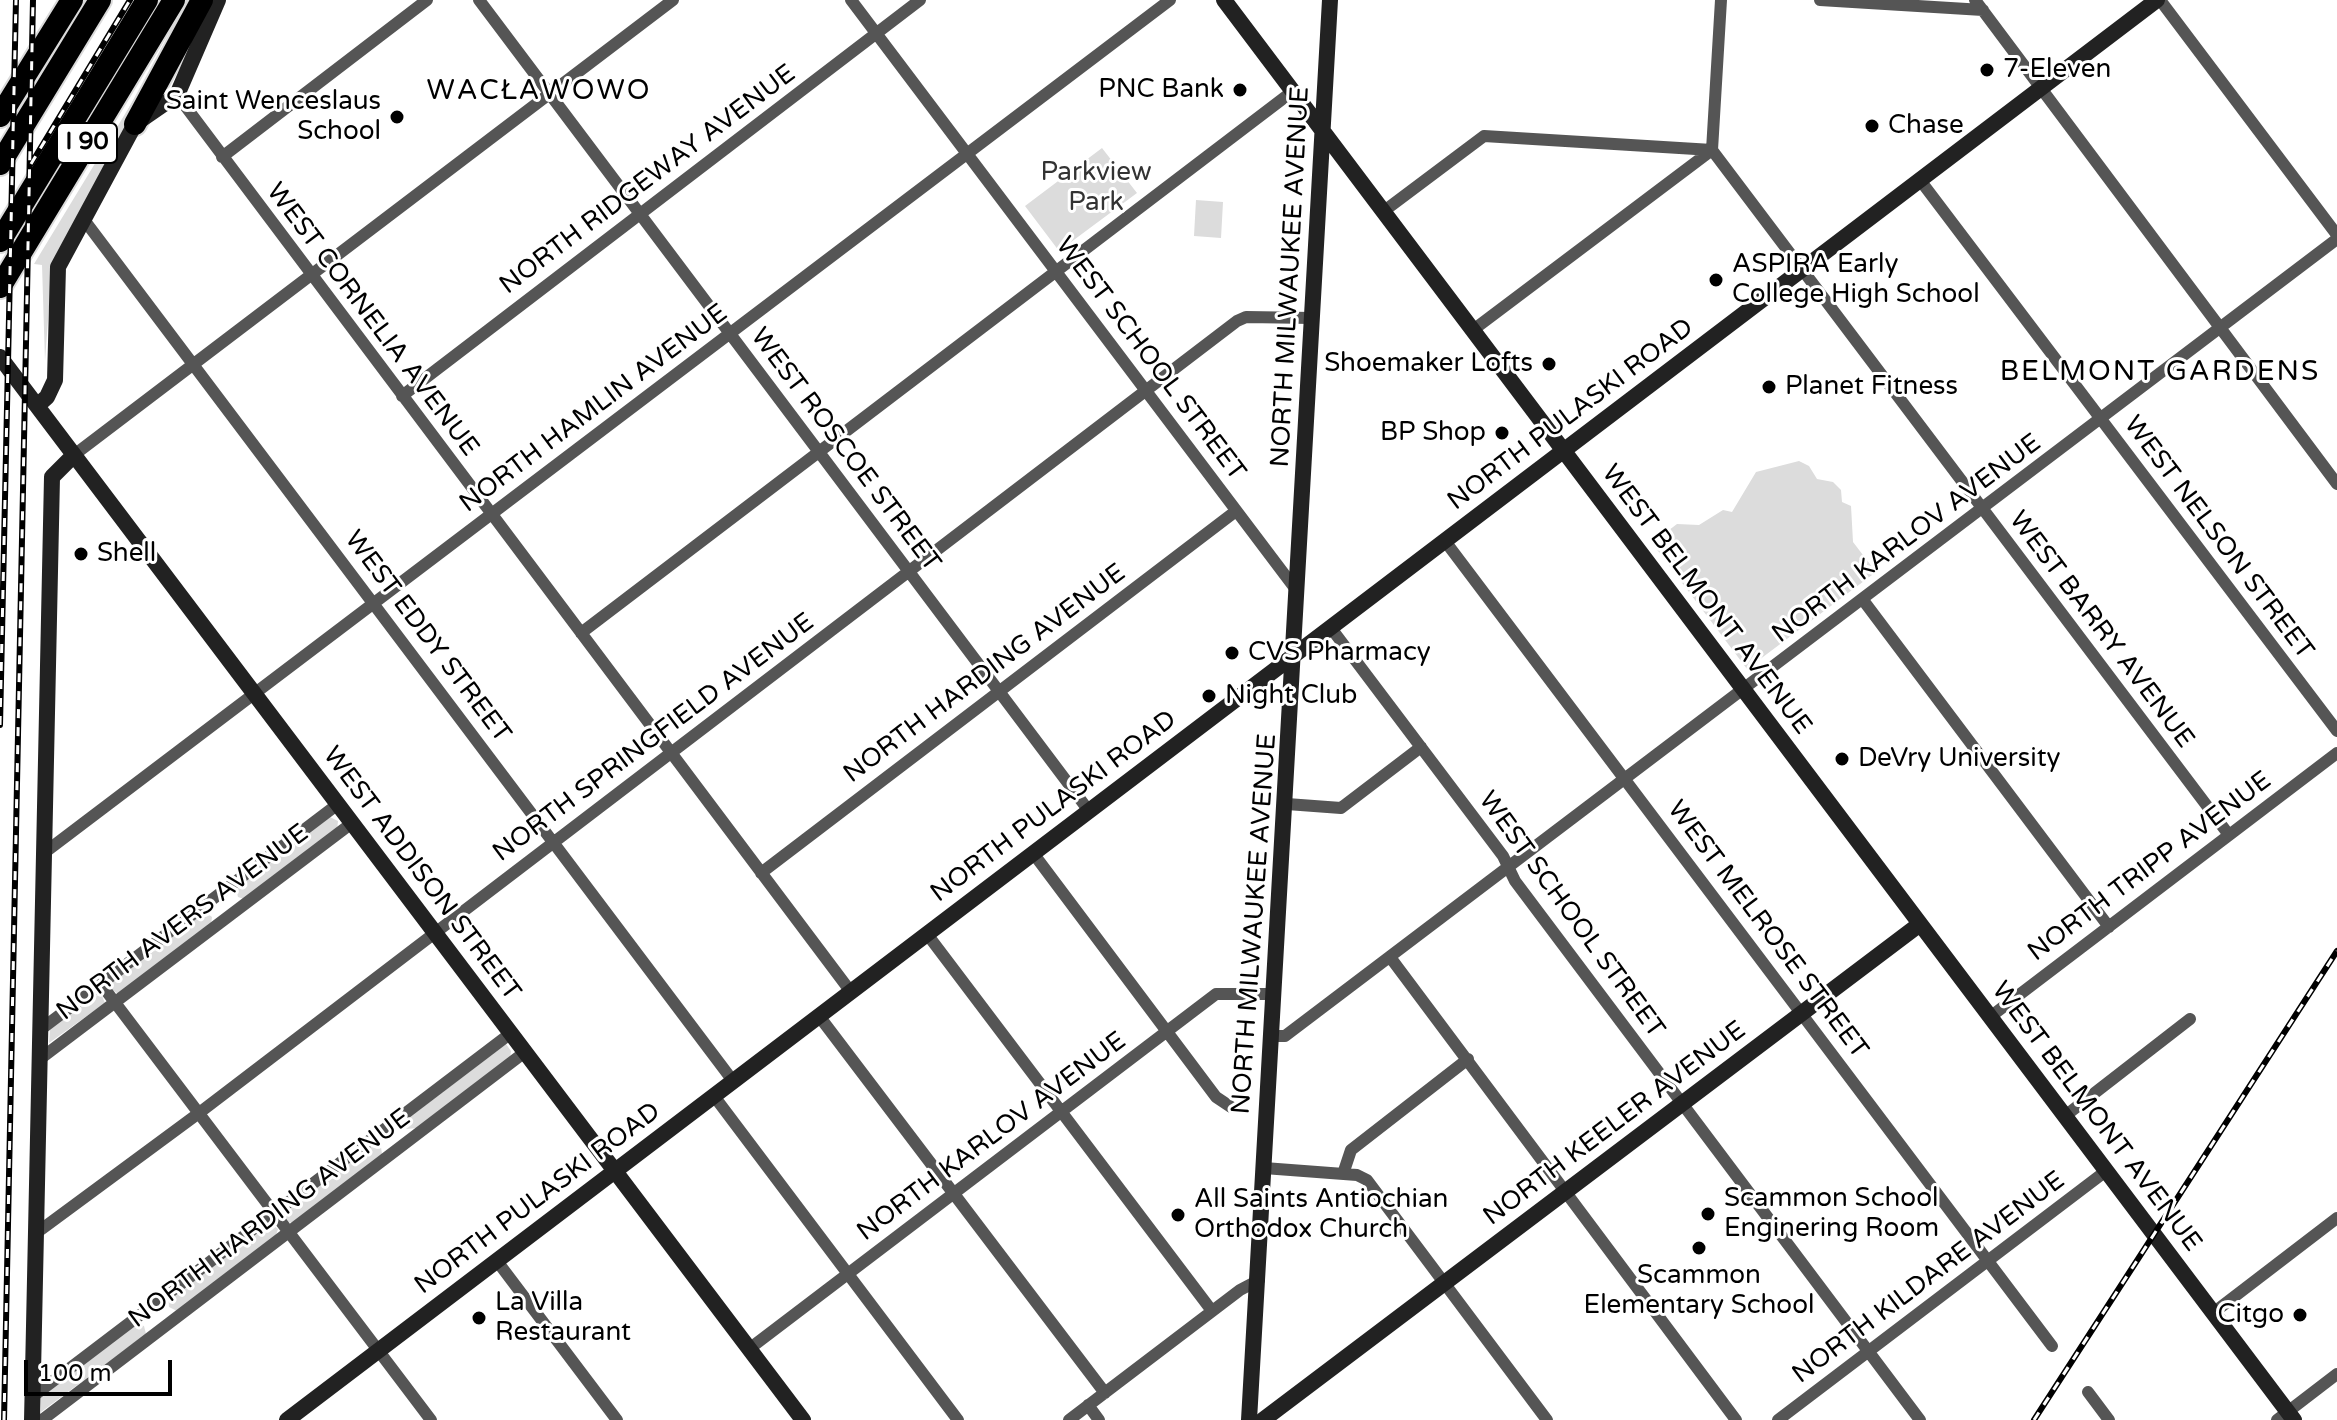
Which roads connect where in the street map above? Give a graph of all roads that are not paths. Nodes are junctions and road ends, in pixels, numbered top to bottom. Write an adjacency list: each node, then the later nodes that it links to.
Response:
1 (72, 0): 24 (highway)
2 (100, 0): 30 (highway, I 90)
3 (147, 0): 36 (highway, I 90)
4 (174, 0): 40 (highway, I 90)
5 (202, 0): 25 (highway)
6 (218, 0): 23 (main road)
7 (427, 0): 29 (street)
8 (479, 0): 22 (street, WEST ROSCOE STREET)
9 (673, 0): 22 (street)
10 (851, 0): 19 (street, WEST SCHOOL STREET)
11 (920, 0): 19 (street, NORTH RIDGEWAY AVENUE)
12 (1170, 0): 28 (street, NORTH HAMLIN AVENUE)
13 (1224, 0): 21 (main road, WEST BELMONT AVENUE)
14 (1330, 0): 26 (main road, NORTH MILWAUKEE AVENUE)
15 (1721, 0): 27 (street)
16 (1820, 0): 18 (street)
17 (2158, 0): 20 (main road, NORTH PULASKI ROAD); 35 (street)
18 (1979, 5): 20 (street)
19 (876, 33): 28 (street, WEST SCHOOL STREET); 33 (street, NORTH RIDGEWAY AVENUE)
20 (2041, 88): 31 (main road, NORTH PULASKI ROAD); 42 (street)
21 (1293, 91): 26 (main road, WEST BELMONT AVENUE); 38 (street)
22 (549, 94): 33 (street, WEST ROSCOE STREET); 39 (street)
23 (177, 95): 25 (main road); 29 (street, WEST CORNELIA AVENUE)
24 (0, 116)
25 (135, 124): 34 (main road)
26 (1322, 131): 32 (main road, WEST BELMONT AVENUE); 41 (main road, NORTH MILWAUKEE AVENUE)
27 (1712, 150): 32 (street); 37 (street, WEST BARRY AVENUE); 43 (street)
28 (968, 153): 38 (street, WEST SCHOOL STREET); 44 (street, NORTH HAMLIN AVENUE)
29 (222, 157): 39 (street, WEST CORNELIA AVENUE)
30 (0, 164)
31 (1920, 180): 37 (main road, NORTH PULASKI ROAD); 50 (street, WEST NELSON STREET)
32 (1384, 211): 43 (main road, WEST BELMONT AVENUE)
33 (639, 214): 44 (street, WEST ROSCOE STREET); 48 (street, NORTH RIDGEWAY AVENUE)
34 (85, 221): 46 (street, WEST EDDY STREET); 49 (main road)
35 (2337, 237): 42 (street, NORTH KARLOV AVENUE)
36 (0, 241)
37 (1802, 269): 51 (main road, NORTH PULASKI ROAD); 55 (street, WEST BARRY AVENUE)
38 (1057, 272): 47 (street, WEST SCHOOL STREET); 52 (street)
39 (311, 275): 46 (street); 48 (street, WEST CORNELIA AVENUE)
40 (0, 287)
41 (1312, 318): 47 (street, NORTH SPRINGFIELD AVENUE); 60 (main road, NORTH MILWAUKEE AVENUE)
42 (2220, 328): 50 (street, NORTH KARLOV AVENUE); 54 (street)
43 (1473, 330): 51 (main road, WEST BELMONT AVENUE)
44 (730, 334): 52 (street, WEST ROSCOE STREET); 57 (street, NORTH HAMLIN AVENUE)
45 (0, 357): 49 (main road, WEST ADDISON STREET)
46 (194, 365): 53 (street); 62 (street, WEST EDDY STREET)
47 (1146, 391): 56 (street, WEST SCHOOL STREET); 59 (street, NORTH SPRINGFIELD AVENUE)
48 (402, 396): 57 (street, WEST CORNELIA AVENUE)
49 (37, 406): 53 (main road, WEST ADDISON STREET)
50 (2101, 419): 55 (street, NORTH KARLOV AVENUE); 69 (street, WEST NELSON STREET)
51 (1564, 450): 58 (main road, NORTH PULASKI ROAD); 66 (main road, WEST BELMONT AVENUE)
52 (820, 453): 59 (street, WEST ROSCOE STREET); 64 (street)
53 (74, 455): 68 (main road, WEST ADDISON STREET); 80 (main road)
54 (2337, 484)
55 (1982, 509): 61 (street, NORTH KARLOV AVENUE); 78 (street, WEST BARRY AVENUE)
56 (1236, 511): 60 (street, WEST SCHOOL STREET); 67 (street, NORTH HARDING AVENUE)
57 (491, 514): 62 (street, NORTH HAMLIN AVENUE); 64 (street, WEST CORNELIA AVENUE)
58 (1445, 541): 63 (main road, NORTH PULASKI ROAD); 73 (street, WEST MELROSE STREET)
59 (909, 571): 67 (street, WEST ROSCOE STREET); 71 (street, NORTH SPRINGFIELD AVENUE)
60 (1298, 592): 65 (main road, NORTH MILWAUKEE AVENUE)
61 (1863, 600): 66 (street, NORTH KARLOV AVENUE); 89 (street)
62 (373, 604): 68 (street, NORTH HAMLIN AVENUE); 79 (street, WEST EDDY STREET)
63 (1331, 628): 65 (main road, NORTH PULASKI ROAD); 70 (street, WEST SCHOOL STREET)
64 (581, 633): 71 (street, WEST CORNELIA AVENUE)
65 (1295, 654): 75 (main road, NORTH MILWAUKEE AVENUE); 76 (main road, NORTH PULASKI ROAD)
66 (1744, 690): 73 (street, NORTH KARLOV AVENUE); 88 (main road, WEST BELMONT AVENUE)
67 (999, 691): 76 (street, WEST ROSCOE STREET); 83 (street, NORTH HARDING AVENUE)
68 (255, 694): 74 (main road, WEST ADDISON STREET); 80 (street, NORTH HAMLIN AVENUE)
69 (2337, 731)
70 (1421, 747): 75 (street); 82 (street, WEST SCHOOL STREET)
71 (671, 753): 79 (street, NORTH SPRINGFIELD AVENUE); 83 (street, WEST CORNELIA AVENUE)
72 (2337, 753): 78 (street, NORTH TRIPP AVENUE)
73 (1625, 779): 82 (street, NORTH KARLOV AVENUE); 97 (street, WEST MELROSE STREET)
74 (338, 804): 77 (main road, WEST ADDISON STREET); 84 (street, NORTH AVERS AVENUE)
75 (1287, 804): 95 (main road, NORTH MILWAUKEE AVENUE)
76 (1089, 811): 81 (main road, NORTH PULASKI ROAD)
77 (352, 823): 86 (street, NORTH AVERS AVENUE); 90 (main road, WEST ADDISON STREET)
78 (2229, 835): 89 (street, NORTH TRIPP AVENUE)
79 (553, 843): 90 (street, NORTH SPRINGFIELD AVENUE); 108 (street, WEST EDDY STREET)
80 (44, 853): 101 (main road)
81 (1033, 853): 91 (main road, NORTH PULASKI ROAD); 102 (street)
82 (1509, 867): 92 (street, NORTH KARLOV AVENUE); 110 (street, WEST SCHOOL STREET)
83 (761, 873): 94 (street, WEST CORNELIA AVENUE)
84 (228, 887): 85 (street, NORTH AVERS AVENUE); 86 (street)
85 (206, 903): 87 (street); 93 (street, NORTH AVERS AVENUE)
86 (242, 906): 87 (street, NORTH AVERS AVENUE)
87 (221, 922): 96 (street, NORTH AVERS AVENUE)
88 (1920, 924): 97 (main road, NORTH KEELER AVENUE); 99 (main road, WEST BELMONT AVENUE)
89 (2109, 927): 99 (street, NORTH TRIPP AVENUE)
90 (435, 933): 103 (main road, WEST ADDISON STREET); 112 (street, NORTH SPRINGFIELD AVENUE)
91 (927, 934): 94 (main road, NORTH PULASKI ROAD); 113 (street)
92 (1390, 957): 104 (street, NORTH KARLOV AVENUE); 107 (street)
93 (101, 984): 96 (street); 101 (street, NORTH AVERS AVENUE)
94 (851, 992): 98 (main road, NORTH PULASKI ROAD)
95 (1272, 994): 102 (street, NORTH KARLOV AVENUE); 104 (main road, NORTH MILWAUKEE AVENUE)
96 (115, 1002): 106 (street, NORTH AVERS AVENUE); 112 (street)
97 (1802, 1013): 110 (main road, NORTH KEELER AVENUE); 129 (street, WEST MELROSE STREET)
98 (819, 1016): 108 (main road, NORTH PULASKI ROAD); 124 (street)
99 (1990, 1017): 114 (main road, WEST BELMONT AVENUE)
100 (2190, 1019): 114 (street)
101 (40, 1030): 106 (main road)
102 (1167, 1032): 111 (street); 113 (street, NORTH KARLOV AVENUE)
103 (511, 1033): 105 (main road, WEST ADDISON STREET); 115 (street, NORTH HARDING AVENUE)
104 (1270, 1036): 119 (main road, NORTH MILWAUKEE AVENUE)
105 (525, 1052): 117 (street, NORTH HARDING AVENUE); 120 (main road, WEST ADDISON STREET)
106 (40, 1059): 128 (main road)
107 (1468, 1059): 122 (street); 123 (street)
108 (733, 1081): 109 (main road, NORTH PULASKI ROAD)
109 (714, 1096): 120 (main road, NORTH PULASKI ROAD); 131 (street)
110 (1683, 1103): 123 (main road, NORTH KEELER AVENUE); 143 (street, WEST SCHOOL STREET)
111 (1231, 1107)
112 (199, 1113): 125 (street); 128 (street, NORTH SPRINGFIELD AVENUE)
113 (1061, 1113): 124 (street, NORTH KARLOV AVENUE); 135 (street)
114 (2065, 1116): 121 (main road, WEST BELMONT AVENUE)
115 (396, 1121): 116 (street, NORTH HARDING AVENUE); 117 (street)
116 (379, 1134): 118 (street); 125 (street, NORTH HARDING AVENUE)
117 (410, 1140): 118 (street, NORTH HARDING AVENUE)
118 (393, 1152): 127 (street, NORTH HARDING AVENUE)
119 (1264, 1168): 122 (street); 132 (main road, NORTH MILWAUKEE AVENUE)
120 (615, 1171): 130 (main road, NORTH PULASKI ROAD); 141 (main road, WEST ADDISON STREET)
121 (2106, 1171): 129 (street, NORTH KILDARE AVENUE); 136 (main road, WEST BELMONT AVENUE)
122 (1343, 1174): 133 (street)
123 (1564, 1193): 133 (main road, NORTH KEELER AVENUE); 163 (street)
124 (953, 1195): 131 (street, NORTH KARLOV AVENUE); 146 (street)
125 (275, 1213): 127 (street); 134 (street, NORTH HARDING AVENUE)
126 (2337, 1218): 136 (street)
127 (289, 1232): 138 (street, NORTH HARDING AVENUE); 142 (street)
128 (35, 1234): 147 (main road)
129 (1989, 1260): 140 (street, WEST MELROSE STREET); 143 (street, NORTH KILDARE AVENUE)
130 (497, 1261): 142 (main road, NORTH PULASKI ROAD); 155 (street)
131 (848, 1274): 141 (street, NORTH KARLOV AVENUE); 157 (street)
132 (1259, 1280): 135 (street); 160 (main road, NORTH MILWAUKEE AVENUE)
133 (1444, 1283): 149 (street); 161 (main road, NORTH KEELER AVENUE)
134 (160, 1300): 137 (street, NORTH HARDING AVENUE); 138 (street)
135 (1212, 1311): 146 (street)
136 (2213, 1313): 150 (main road, WEST BELMONT AVENUE)
137 (141, 1314): 139 (street); 147 (street, NORTH HARDING AVENUE)
138 (175, 1319): 139 (street, NORTH HARDING AVENUE)
139 (156, 1333): 152 (street, NORTH HARDING AVENUE)
140 (2052, 1346)
141 (749, 1349): 156 (main road, WEST ADDISON STREET)
142 (379, 1350): 153 (main road, NORTH PULASKI ROAD); 154 (street)
143 (1869, 1351): 164 (street, NORTH KILDARE AVENUE); 165 (street, WEST SCHOOL STREET)
144 (2337, 1374): 150 (street)
145 (2088, 1392): 166 (street)
146 (1105, 1393): 148 (street)
147 (32, 1397): 151 (main road)
148 (1088, 1405): 158 (street); 159 (street)
149 (1544, 1416): 162 (street)
150 (2286, 1417)
151 (32, 1420)
152 (42, 1420)
153 (287, 1420)
154 (431, 1420)
155 (617, 1420)
156 (803, 1420)
157 (958, 1420)
158 (1069, 1420)
159 (1099, 1420)
160 (1249, 1420)
161 (1263, 1420)
162 (1530, 1420)
163 (1736, 1420)
164 (1778, 1420)
165 (1920, 1420)
166 (2109, 1420)

